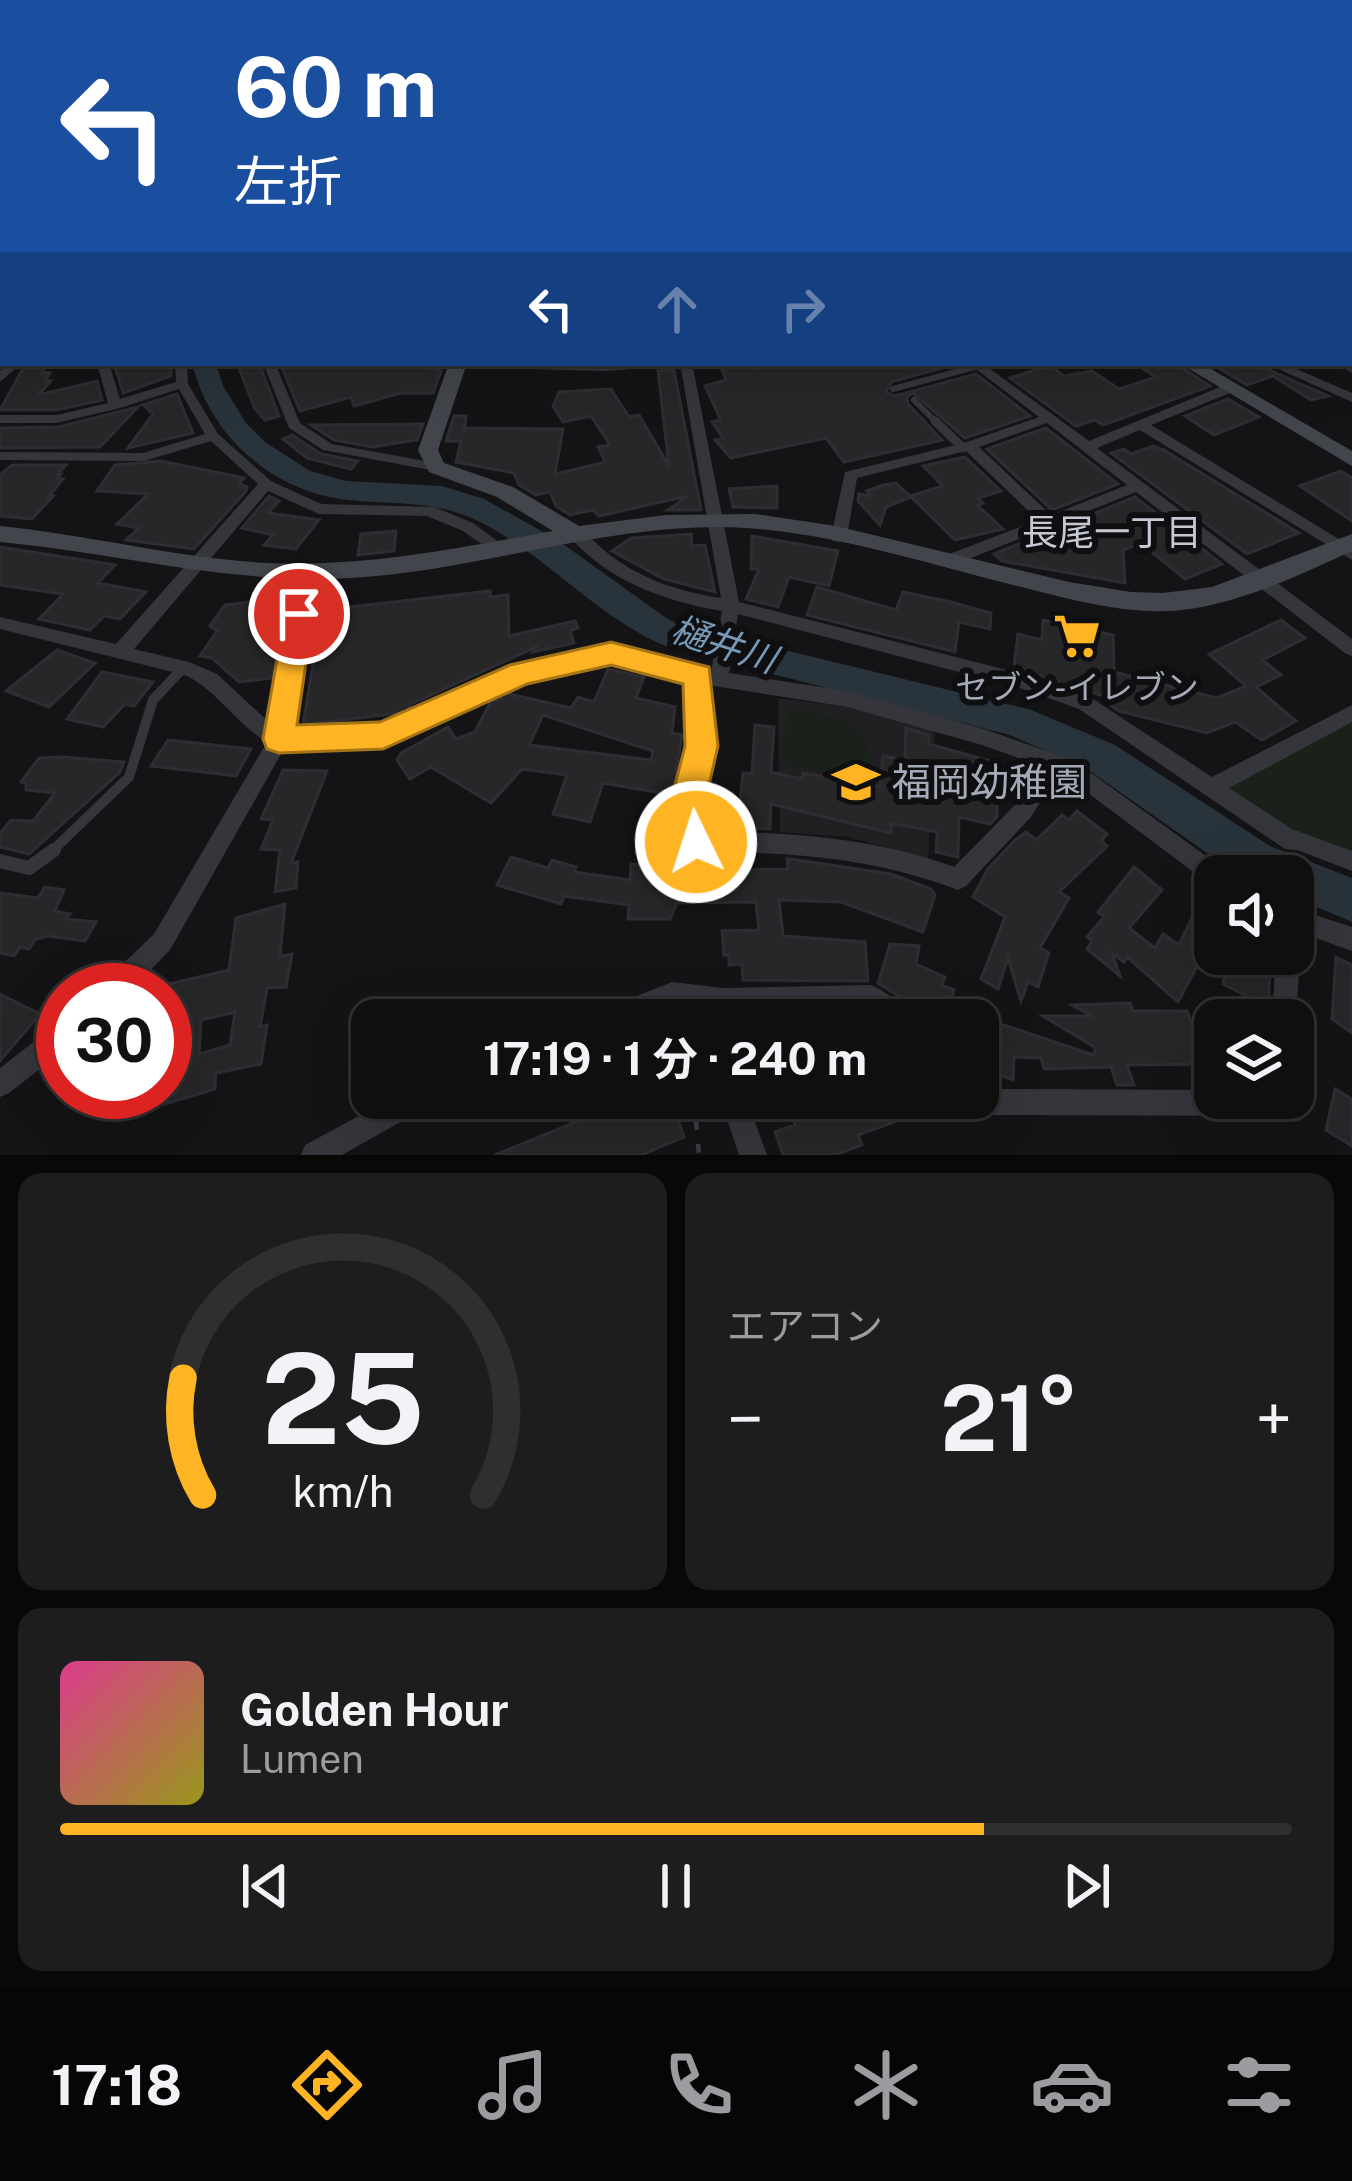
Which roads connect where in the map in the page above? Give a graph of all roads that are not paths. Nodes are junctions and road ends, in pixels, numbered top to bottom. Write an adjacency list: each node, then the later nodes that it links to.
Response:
1 (105, 366): 15 (street)
2 (181, 366): 10 (street)
3 (270, 366): 24 (street)
4 (457, 366): 24 (street)
5 (687, 366): 27 (street)
6 (973, 366): 12 (lane)
7 (977, 366): 17 (street)
8 (1193, 366): 11 (street)
9 (1278, 366): 13 (street)
10 (182, 384): 15 (street); 19 (street)
11 (1230, 388): 18 (street); 23 (street)
12 (893, 389)
13 (1352, 398)
14 (914, 400): 20 (lane)
15 (115, 405): 16 (street)
16 (0, 418)
17 (1048, 418): 20 (street); 21 (street)
18 (1141, 425): 21 (street); 33 (street)
19 (213, 436): 22 (street); 25 (street)
20 (966, 447): 28 (street); 31 (street)
21 (1087, 448): 26 (street)
22 (0, 456)
23 (1352, 460)
24 (436, 467): 30 (street)
25 (266, 484): 32 (street); 35 (street)
26 (1138, 486): 28 (street); 37 (street)
27 (717, 520): 30 (street); 31 (street); 38 (street)
28 (1048, 521): 34 (street)
29 (0, 534): 35 (street)
30 (575, 534): 32 (street); 38 (street)
31 (839, 537): 34 (street)
32 (499, 548): 36 (street)
33 (1348, 548): 37 (street)
34 (945, 562): 37 (street)
35 (194, 565): 36 (street); 41 (street)
36 (306, 572): 45 (street)
37 (1262, 580): 40 (street)
38 (731, 612): 43 (street); 47 (street)
39 (0, 623): 41 (street)
40 (1352, 649)
41 (122, 650): 42 (street)
42 (183, 668): 45 (street); 49 (lane)
43 (713, 675): 45 (street); 46 (street); 46 (street)
44 (1352, 713): 47 (street)
45 (279, 739): 53 (street)
46 (1053, 762): 48 (street)
47 (1210, 788): 50 (street)
48 (1194, 860)
49 (0, 861)
50 (1352, 861)
51 (1314, 926): 52 (street)
52 (1352, 939)
53 (141, 963)
54 (660, 999): 55 (street)
55 (688, 999)
56 (36, 1056): 57 (street)
57 (0, 1084)
58 (999, 1102): 59 (street)
59 (1194, 1103)
60 (380, 1119): 62 (street)
61 (740, 1119): 63 (street)
62 (315, 1155)
63 (753, 1155)

